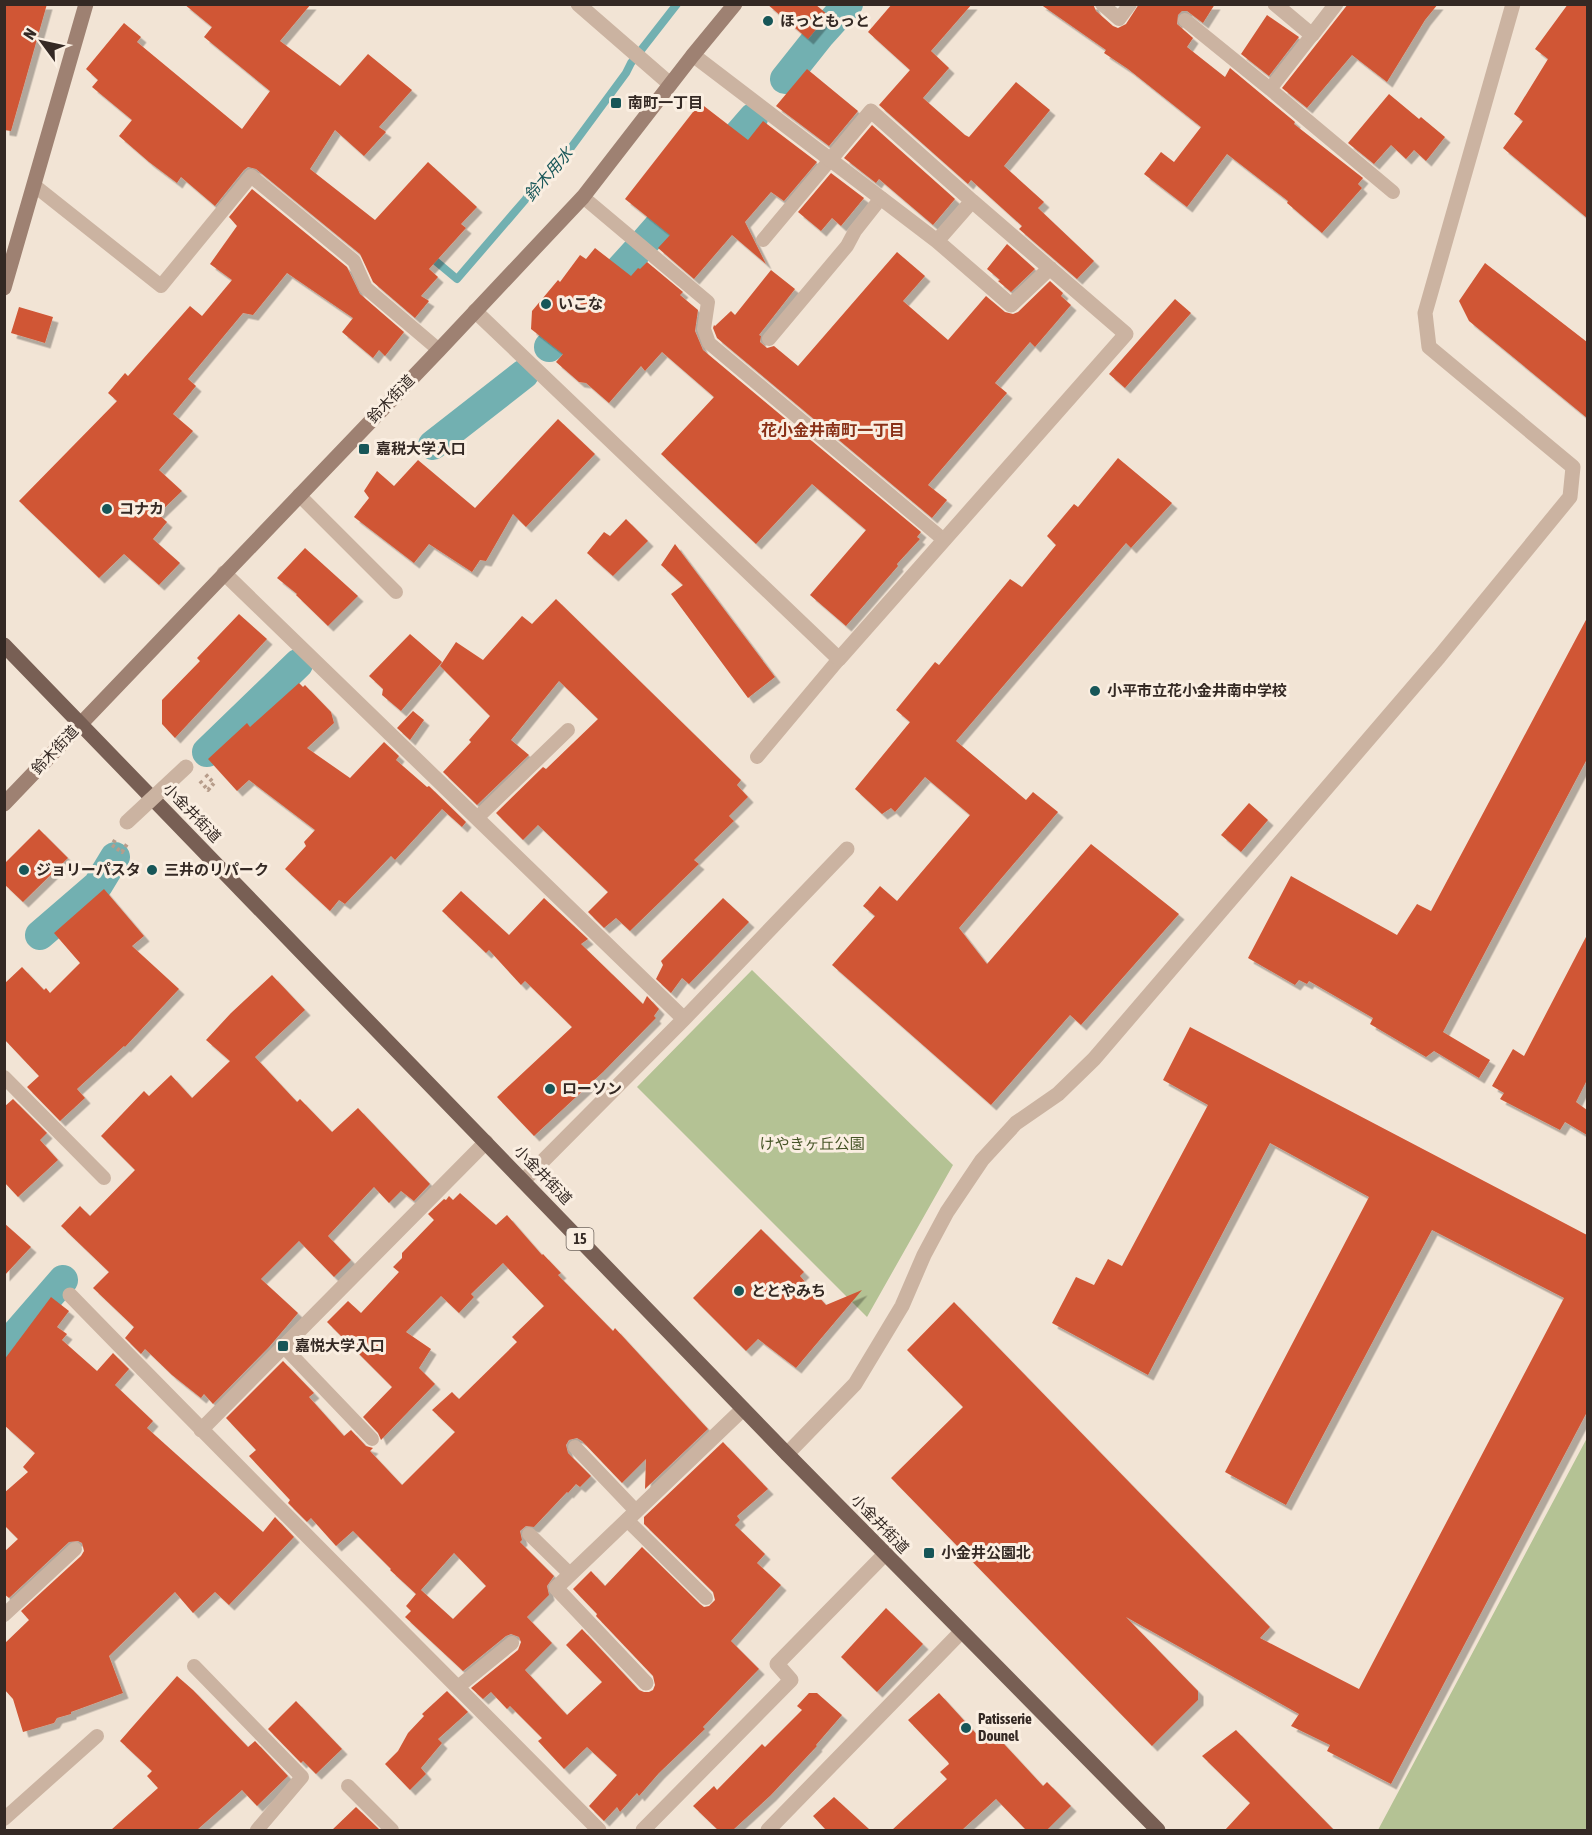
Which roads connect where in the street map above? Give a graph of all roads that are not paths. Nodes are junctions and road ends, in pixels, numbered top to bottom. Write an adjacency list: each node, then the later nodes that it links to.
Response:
1 (86, 4): 15 (street)
2 (578, 4): 12 (street)
3 (735, 4): 11 (street, 鈴木街道)
4 (1102, 4): 5 (lane)
5 (1130, 4)
6 (1275, 4): 10 (street)
7 (1336, 4): 10 (street)
8 (1513, 4): 52 (street)
9 (1185, 20): 13 (lane)
10 (1312, 35): 13 (lane)
11 (693, 55): 12 (street, 鈴木街道); 14 (street)
12 (670, 84): 17 (street, 鈴木街道)
13 (1270, 89): 16 (lane)
14 (830, 160): 18 (street); 19 (street); 20 (lane)
15 (35, 186): 23 (street); 26 (lane)
16 (1393, 192)
17 (583, 197): 24 (street, 鈴木街道); 28 (lane)
18 (881, 198): 21 (street); 25 (lane)
19 (972, 201): 21 (street); 22 (street)
20 (763, 240)
21 (937, 242): 22 (street)
22 (1050, 268): 28 (street)
23 (4, 288)
24 (475, 311): 26 (street, 鈴木街道); 32 (street)
25 (769, 339)
26 (439, 350): 27 (street, 鈴木街道)
27 (299, 495): 29 (street, 鈴木街道); 30 (lane)
28 (944, 540): 32 (street)
29 (224, 573): 33 (street, 鈴木街道); 38 (street)
30 (396, 592)
31 (4, 645): 33 (main road, 小金井街道 / 15)
32 (839, 659): 35 (lane)
33 (80, 724): 37 (street, 鈴木街道); 43 (main road, 小金井街道 / 15)
34 (568, 730): 38 (lane)
35 (757, 757)
36 (186, 767): 39 (street, bridge)
37 (4, 804)
38 (477, 818): 41 (street)
39 (127, 822)
40 (847, 849): 41 (street)
41 (684, 1019): 45 (street)
42 (4, 1077): 44 (lane)
43 (486, 1142): 45 (main road, 小金井街道 / 15); 47 (street)
44 (104, 1178)
45 (523, 1181): 48 (main road, 小金井街道 / 15)
46 (70, 1295): 49 (street)
47 (283, 1346): 49 (street); 50 (lane)
48 (743, 1409): 52 (main road, 小金井街道 / 15); 53 (street)
49 (201, 1430): 64 (street)
50 (372, 1439)
51 (575, 1447): 53 (lane)
52 (787, 1454): 56 (main road, 小金井街道 / 15)
53 (632, 1516): 57 (street); 58 (lane)
54 (529, 1534): 57 (lane)
55 (75, 1549): 59 (lane)
56 (885, 1554): 60 (main road, 小金井街道 / 15); 71 (street)
57 (570, 1574): 63 (street)
58 (706, 1598)
59 (4, 1616)
60 (961, 1632): 72 (street); 73 (main road, 小金井街道 / 15)
61 (512, 1643): 64 (lane)
62 (194, 1666): 68 (lane)
63 (646, 1683)
64 (458, 1687): 70 (street)
65 (98, 1736): 67 (lane)
66 (348, 1786): 69 (lane)
67 (4, 1819)
68 (257, 1830)
69 (392, 1830)
70 (598, 1830)
71 (643, 1830)
72 (768, 1830)
73 (1158, 1830)

